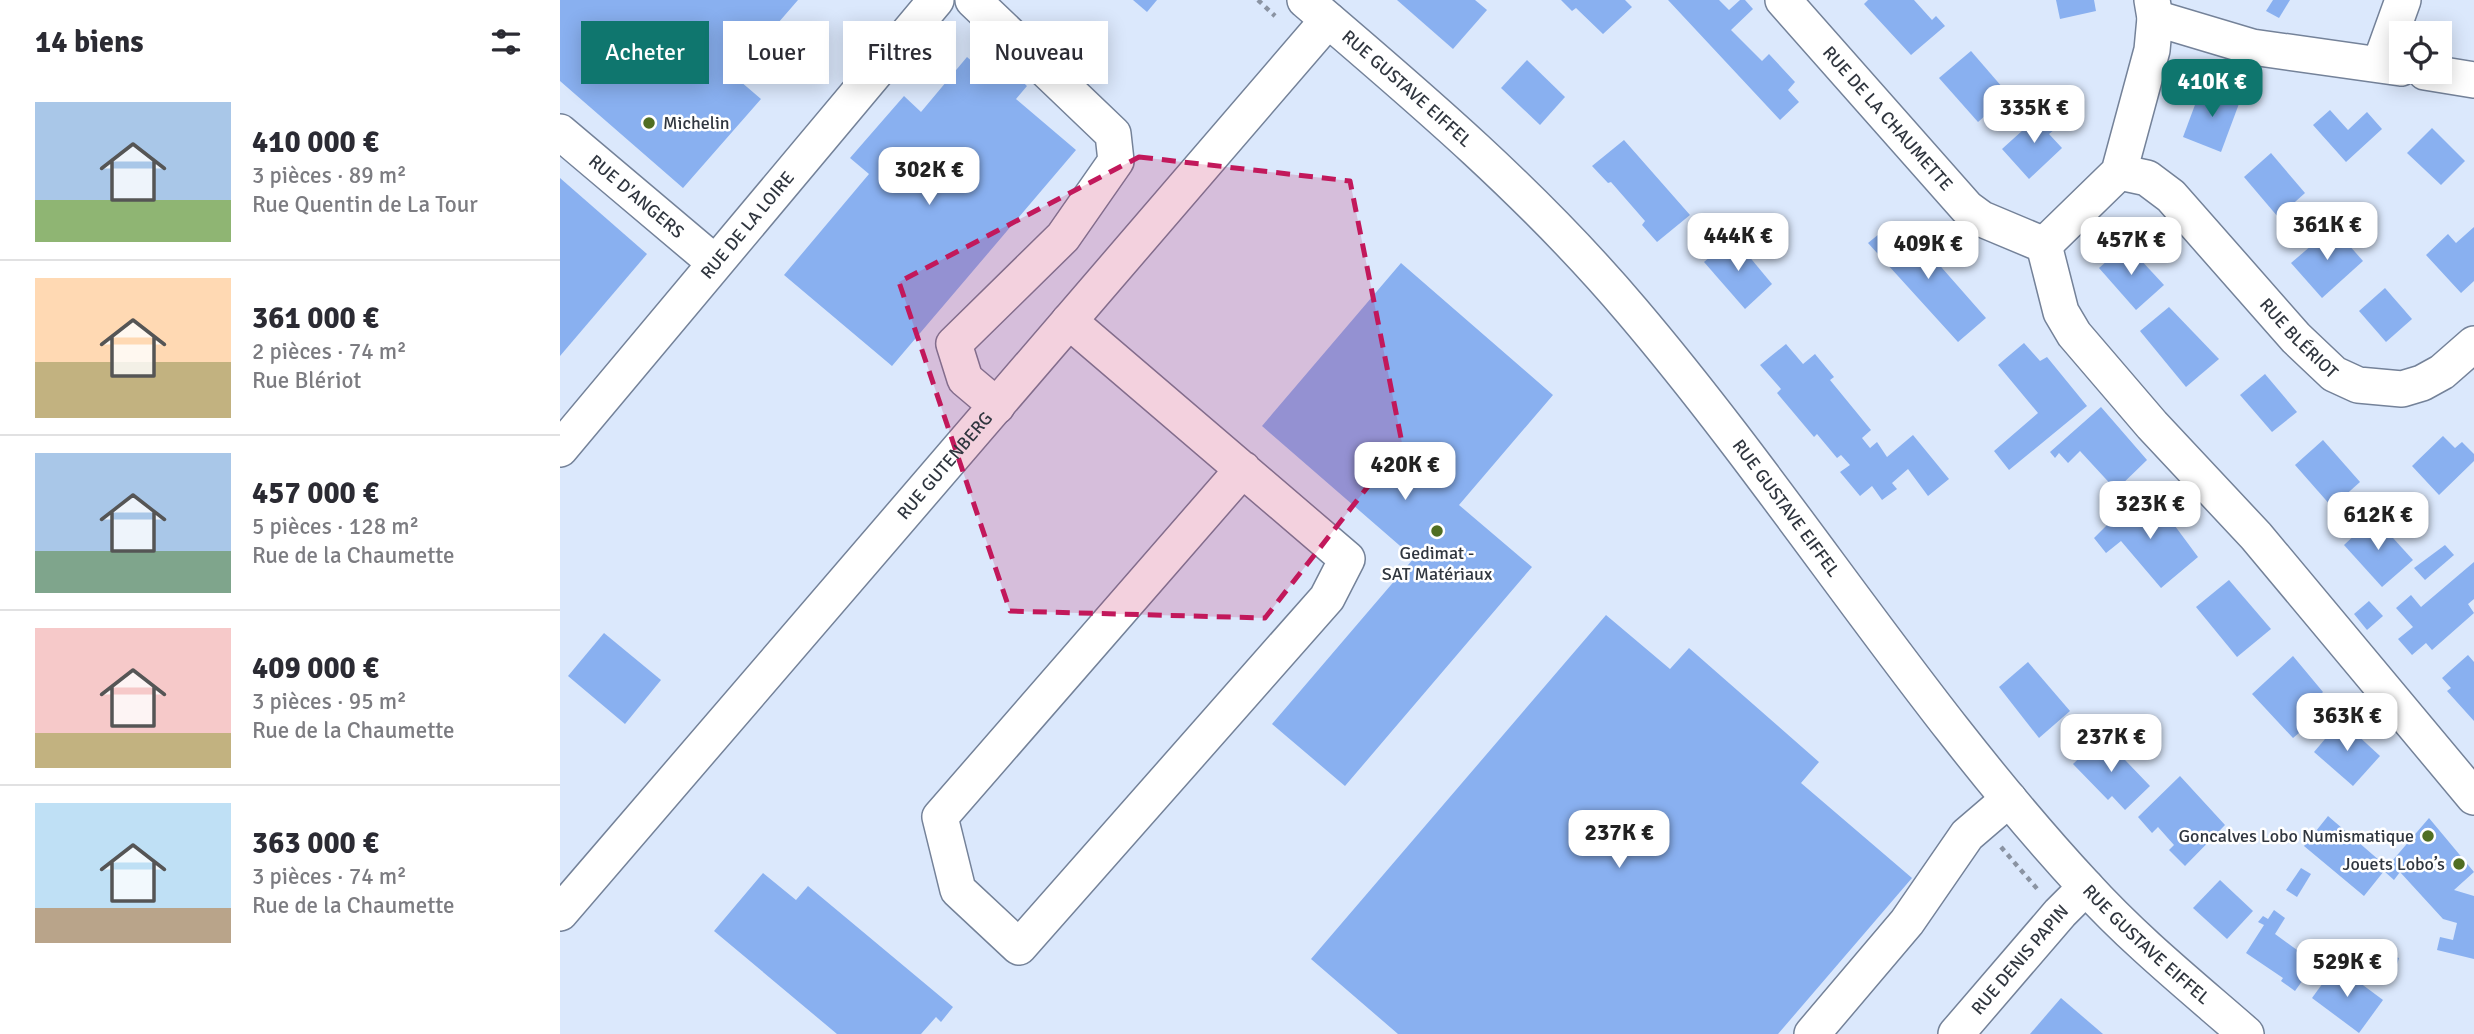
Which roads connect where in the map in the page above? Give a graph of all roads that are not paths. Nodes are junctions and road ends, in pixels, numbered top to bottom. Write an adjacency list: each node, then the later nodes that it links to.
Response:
1 (936, 0): 14 (street, RUE DE LA LOIRE)
2 (973, 0): 17 (street)
3 (1783, 0): 13 (street, RUE DE LA CHAUMETTE)
4 (2403, 0): 6 (street)
5 (2153, 9): 8 (street); 12 (street)
6 (2399, 21)
7 (1313, 22): 15 (street, RUE GUTENBERG); 21 (street, RUE GUSTAVE EIFFEL)
8 (2389, 66)
9 (2452, 76): 10 (street)
10 (2474, 80)
11 (560, 131): 14 (street, RUE D'ANGERS)
12 (2119, 172): 13 (street); 16 (street, RUE BLÉRIOT)
13 (2044, 244): 20 (street)
14 (714, 262): 18 (street, RUE DE LA LOIRE)
15 (1069, 321): 17 (street, RUE GUTENBERG); 19 (street)
16 (2474, 344)
17 (997, 406): 23 (street, RUE GUTENBERG)
18 (560, 449)
19 (1242, 469): 19 (street)
20 (2474, 797)
21 (2009, 799): 22 (street, RUE GUSTAVE EIFFEL); 24 (street)
22 (2086, 887): 25 (street, RUE DENIS PAPIN); 26 (street, RUE GUSTAVE EIFFEL)
23 (560, 913)
24 (1812, 1034)
25 (1956, 1034)
26 (2246, 1034)

